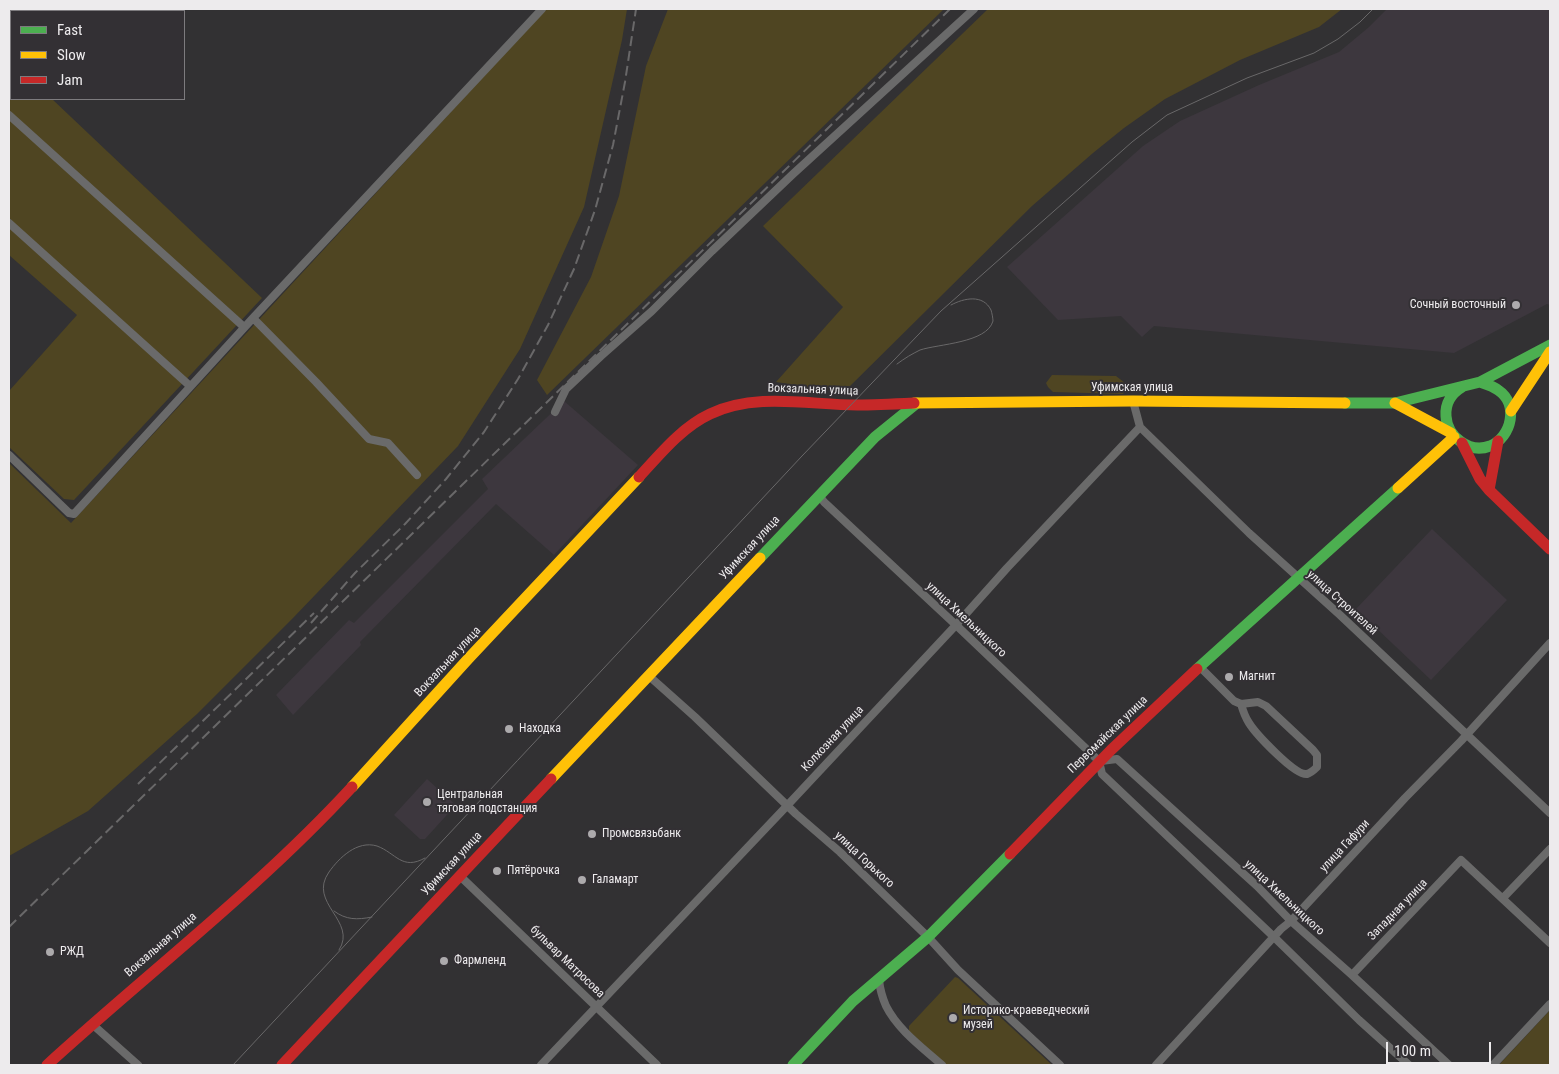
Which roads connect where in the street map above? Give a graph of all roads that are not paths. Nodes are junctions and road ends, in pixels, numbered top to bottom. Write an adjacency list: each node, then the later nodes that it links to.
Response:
1 (542, 9): 5 (street)
2 (974, 9): 16 (street)
3 (9, 115): 6 (street)
4 (9, 223): 11 (street)
5 (253, 318): 6 (street); 21 (street)
6 (244, 327): 11 (street)
7 (1550, 344): 9 (main road)
8 (1550, 352): 15 (main road)
9 (1480, 382): 10 (main road); 15 (main road)
10 (1467, 384): 14 (main road); 18 (main road)
11 (190, 386): 20 (street)
12 (1133, 401): 13 (main road, Уфимская улица); 14 (main road, Уфимская улица); 17 (street)
13 (917, 403): 23 (main road, Уфимская улица); 46 (main road, Вокзальная улица)
14 (1395, 403): 18 (main road)
15 (1511, 411): 19 (main road)
16 (555, 412)
17 (1140, 427): 25 (street, улица Строителей); 26 (street, Колхозная улица)
18 (1456, 438): 19 (main road); 22 (main road); 25 (main road, Первомайская улица)
19 (1498, 441): 22 (main road)
20 (9, 455)
21 (417, 476)
22 (1489, 490): 24 (main road)
23 (819, 495): 26 (street, улица Хмельницкого); 29 (main road, Уфимская улица)
24 (1550, 549)
25 (1299, 579): 28 (main road, Первомайская улица); 31 (street, улица Строителей)
26 (956, 625): 32 (street, улица Хмельницкого); 33 (street, Колхозная улица)
27 (1550, 643): 31 (street, улица Гафури)
28 (1200, 667): 30 (street); 32 (main road, Первомайская улица)
29 (649, 676): 33 (street, улица Горького); 36 (main road, Уфимская улица)
30 (1241, 704): 30 (street)
31 (1466, 734): 34 (street, улица Строителей); 38 (street, улица Гафури)
32 (1099, 761): 38 (street, улица Хмельницкого); 39 (main road, Первомайская улица); 40 (street, улица Хмельницкого)
33 (786, 805): 39 (street, улица Горького); 45 (street, Колхозная улица)
34 (1550, 813)
35 (1550, 849): 37 (street)
36 (460, 876): 45 (street, бульвар Матросова); 49 (main road, Уфимская улица)
37 (1503, 898): 41 (street); 42 (street, Западная улица)
38 (1291, 921): 40 (street, улица Гафури); 42 (street, улица Хмельницкого)
39 (928, 937): 43 (main road, Первомайская улица); 54 (street, улица Горького)
40 (1274, 937): 55 (street, улица Гафури); 56 (street, улица Хмельницкого)
41 (1550, 943)
42 (1352, 975): 57 (street, улица Хмельницкого)
43 (879, 980): 52 (main road, Первомайская улица); 53 (street)
44 (1550, 1004): 58 (street)
45 (596, 1006): 50 (street, Колхозная улица); 51 (street, бульвар Матросова)
46 (92, 1024): 47 (main road, Вокзальная улица); 48 (street)
47 (47, 1065)
48 (138, 1065)
49 (282, 1065)
50 (541, 1065)
51 (657, 1065)
52 (793, 1065)
53 (942, 1065)
54 (1060, 1065)
55 (1156, 1065)
56 (1409, 1065)
57 (1449, 1065)
58 (1493, 1065)

